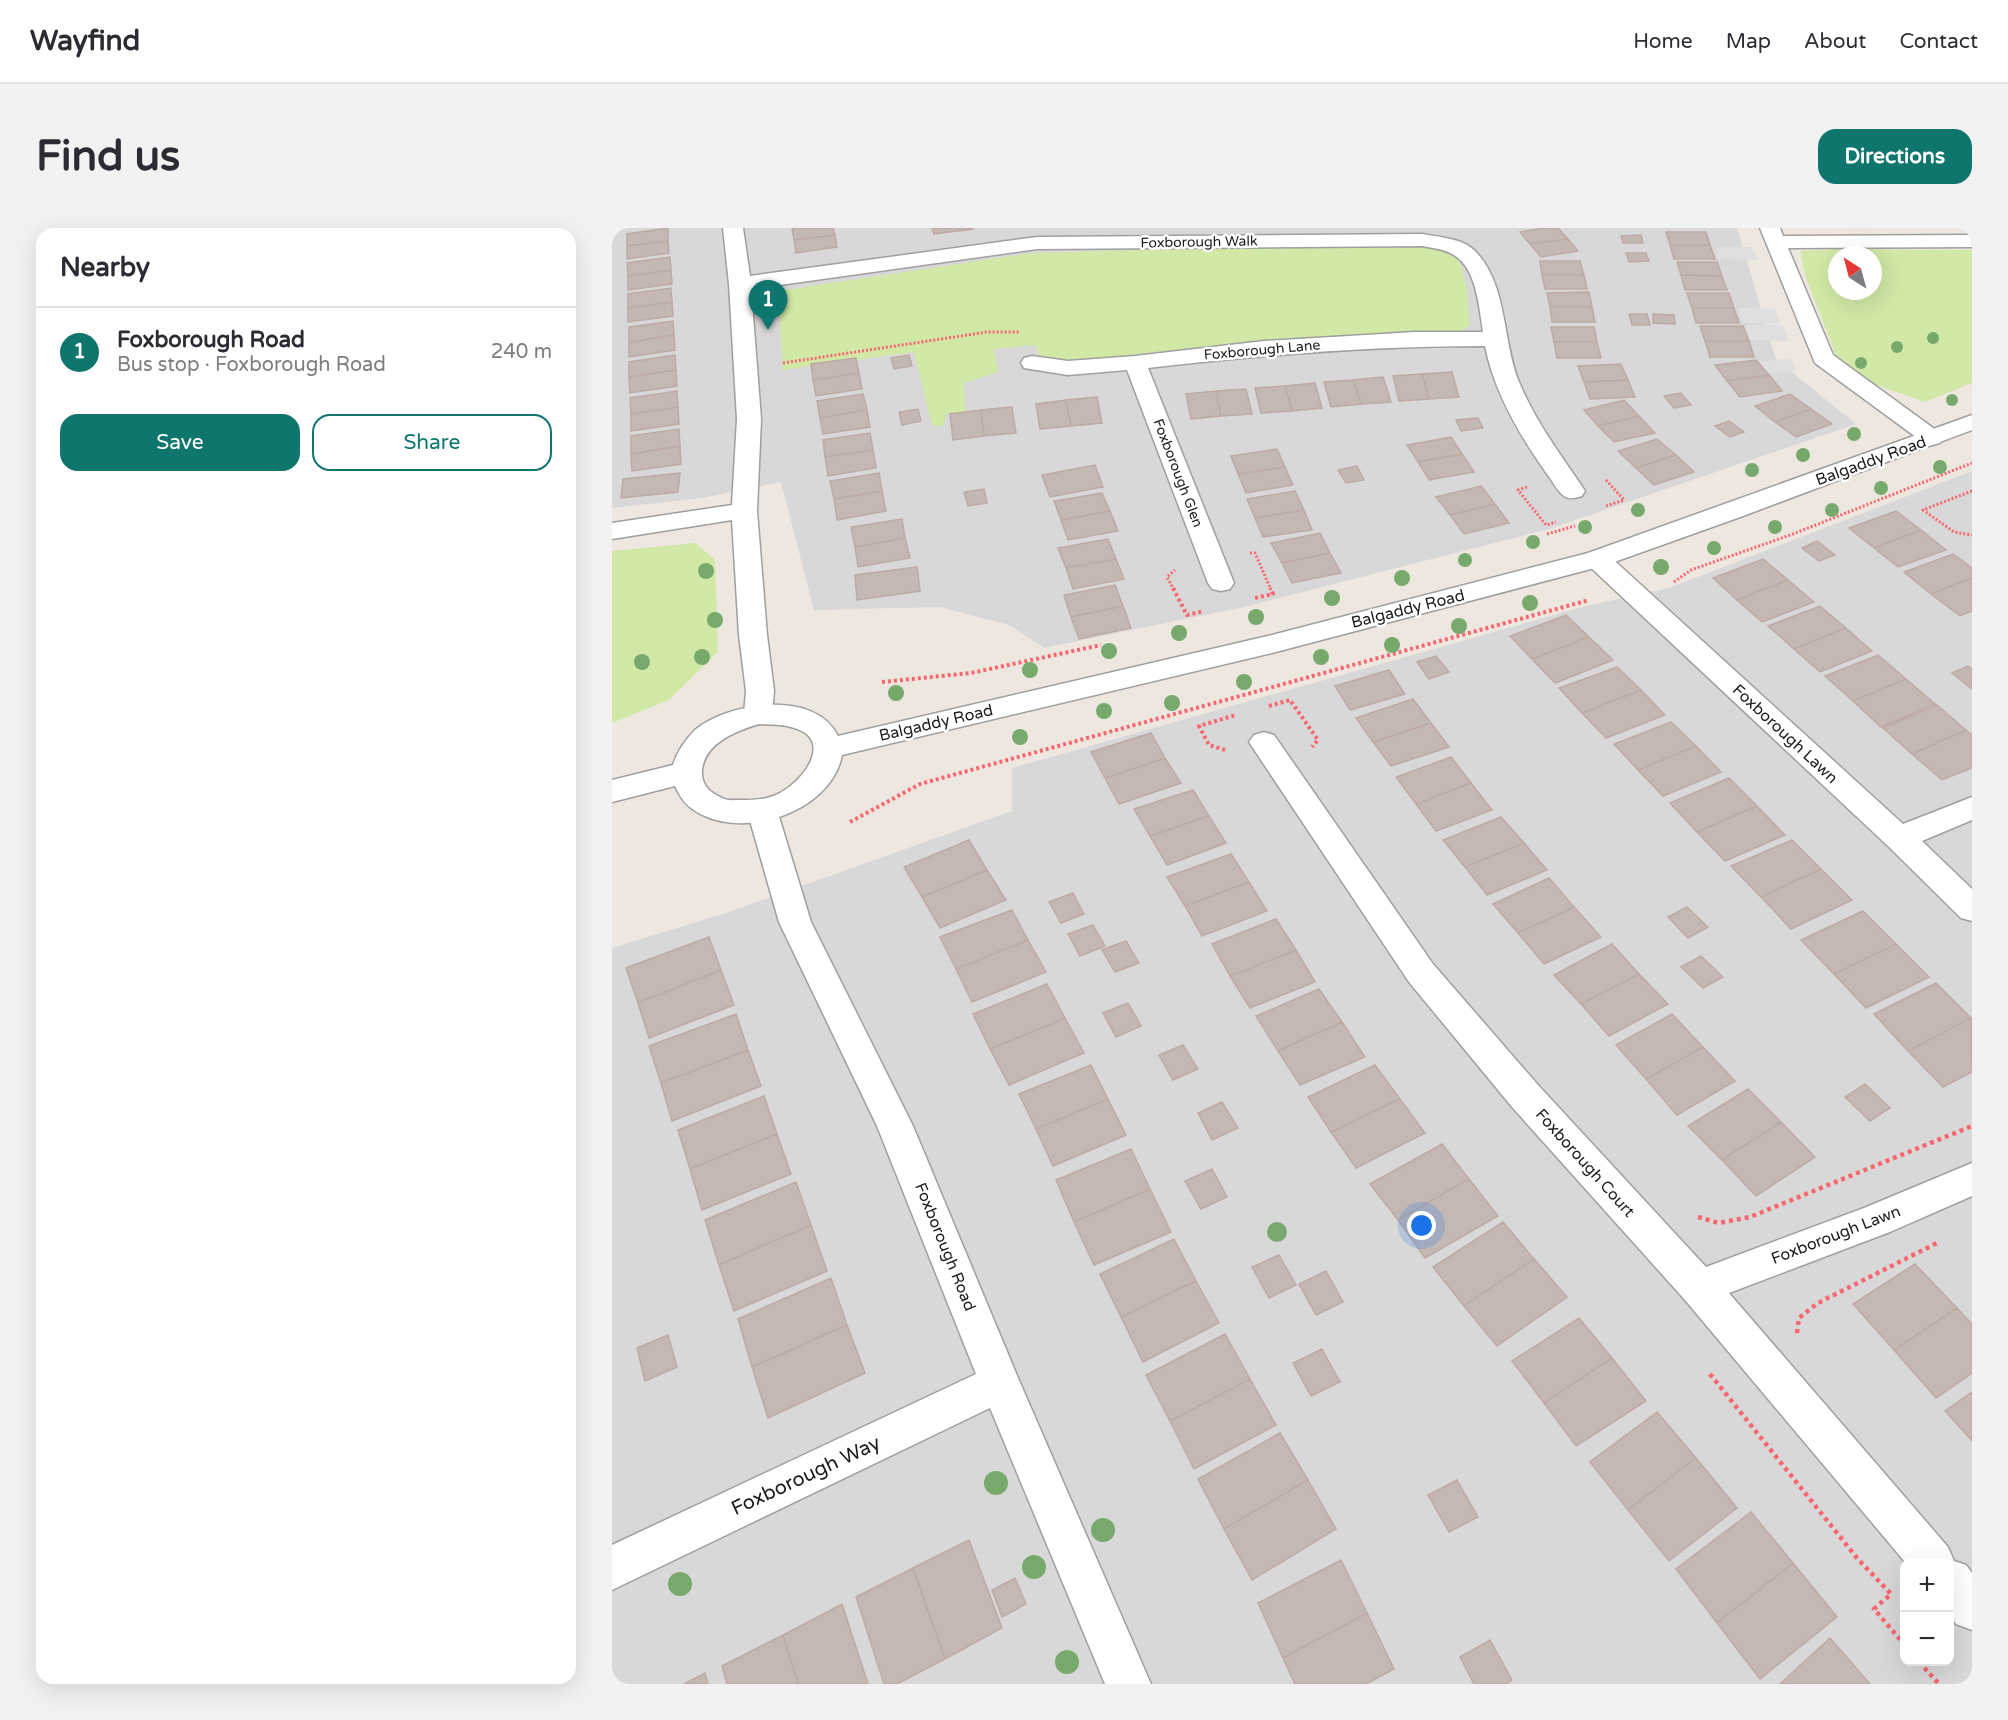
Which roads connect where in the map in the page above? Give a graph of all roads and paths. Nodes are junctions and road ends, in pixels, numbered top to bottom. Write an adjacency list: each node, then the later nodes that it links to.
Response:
1 (733, 228): 5 (street)
2 (1773, 235): 4 (street); 12 (street)
3 (1036, 236): 5 (street, Foxborough Walk); 7 (street, Foxborough Walk)
4 (1972, 241)
5 (740, 284): 19 (street)
6 (1020, 332): 10 (path)
7 (1494, 339): 9 (street, Foxborough Lane); 16 (street, Foxborough Walk)
8 (1032, 363): 9 (street, Foxborough Lane)
9 (1135, 363): 28 (street, Foxborough Glen)
10 (778, 364)
11 (1972, 422): 12 (street, Balgaddy Road)
12 (1932, 438): 26 (street, Balgaddy Road)
13 (1972, 463): 29 (path)
14 (1602, 476): 18 (path)
15 (1532, 484): 20 (path)
16 (1573, 491)
17 (1972, 491): 24 (path)
18 (1602, 507)
19 (744, 511): 22 (street); 35 (street)
20 (1557, 521)
21 (1576, 526): 23 (path)
22 (612, 531)
23 (1541, 535)
24 (1972, 535)
25 (1244, 552): 30 (path)
26 (1597, 559): 37 (street, Balgaddy Road); 43 (street, Foxborough Lawn)
27 (1181, 564): 32 (path)
28 (1221, 583)
29 (1674, 588)
30 (1251, 599)
31 (1591, 599): 42 (path)
32 (1208, 610)
33 (1112, 643): 34 (path)
34 (882, 682)
35 (758, 714): 37 (street); 38 (street)
36 (1264, 742): 47 (street, Foxborough Court)
37 (830, 748): 41 (street)
38 (685, 773): 39 (street); 41 (street)
39 (612, 791)
40 (1972, 808): 43 (street)
41 (762, 810): 49 (street, Foxborough Road)
42 (850, 822)
43 (1899, 838): 44 (street, Foxborough Lawn)
44 (1972, 909)
45 (1972, 1179): 47 (street, Foxborough Lawn)
46 (1941, 1240): 48 (path)
47 (1699, 1287): 50 (street, Foxborough Court)
48 (1796, 1343)
49 (1000, 1383): 51 (street, Foxborough Way); 55 (street, Foxborough Road)
50 (1929, 1558)
51 (612, 1568)
52 (1954, 1586): 53 (street)
53 (1972, 1608)
54 (1923, 1666): 56 (path)
55 (1128, 1684)
56 (1939, 1684)

